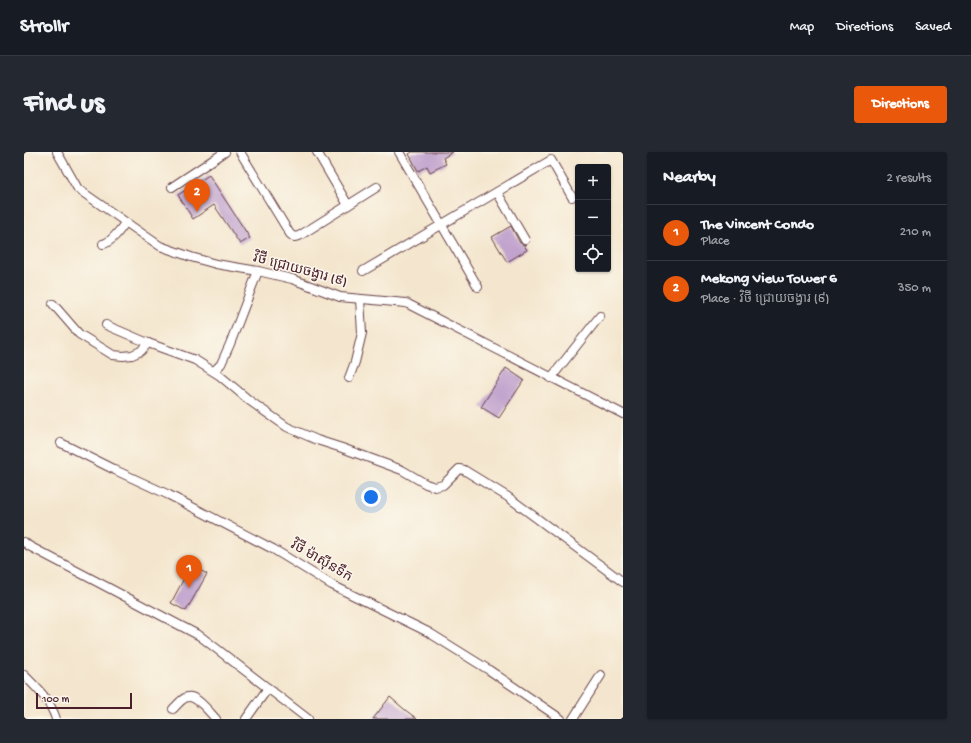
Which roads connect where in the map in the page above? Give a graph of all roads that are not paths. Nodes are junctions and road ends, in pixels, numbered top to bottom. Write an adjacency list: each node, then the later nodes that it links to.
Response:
1 (57, 152): 11 (street, វិថី ជ្រោយចង្វារ (៩))
2 (225, 152): 6 (street)
3 (240, 152): 10 (street)
4 (317, 152): 10 (street)
5 (398, 152): 12 (street)
6 (172, 187)
7 (377, 187): 10 (street)
8 (497, 192): 9 (street); 12 (street); 13 (street)
9 (572, 197)
10 (348, 205)
11 (126, 223): 14 (street); 15 (street, វិថី ជ្រោយចង្វារ (៩))
12 (441, 225): 16 (street); 17 (street)
13 (525, 240)
14 (103, 244)
15 (258, 271): 18 (street, វិថី ជ្រោយចង្វារ (៩)); 23 (street)
16 (363, 271)
17 (478, 287)
18 (360, 298): 24 (street); 25 (street, វិថី ជ្រោយចង្វារ (៩))
19 (53, 304): 22 (street)
20 (600, 316): 25 (street)
21 (106, 324): 22 (street)
22 (148, 343): 23 (street)
23 (214, 372): 29 (street)
24 (349, 378)
25 (551, 378): 26 (street, វិថី ជ្រោយចង្វារ (៩))
26 (623, 414)
27 (61, 443): 38 (street, វិថី ម៉ាស៊ីនទឹក)
28 (24, 543): 32 (street)
29 (623, 582)
30 (24, 675): 34 (street)
31 (601, 675): 39 (street)
32 (268, 688): 36 (street); 37 (street)
33 (173, 709): 35 (street)
34 (56, 719)
35 (216, 719)
36 (246, 719)
37 (308, 719)
38 (560, 719)
39 (573, 719)

